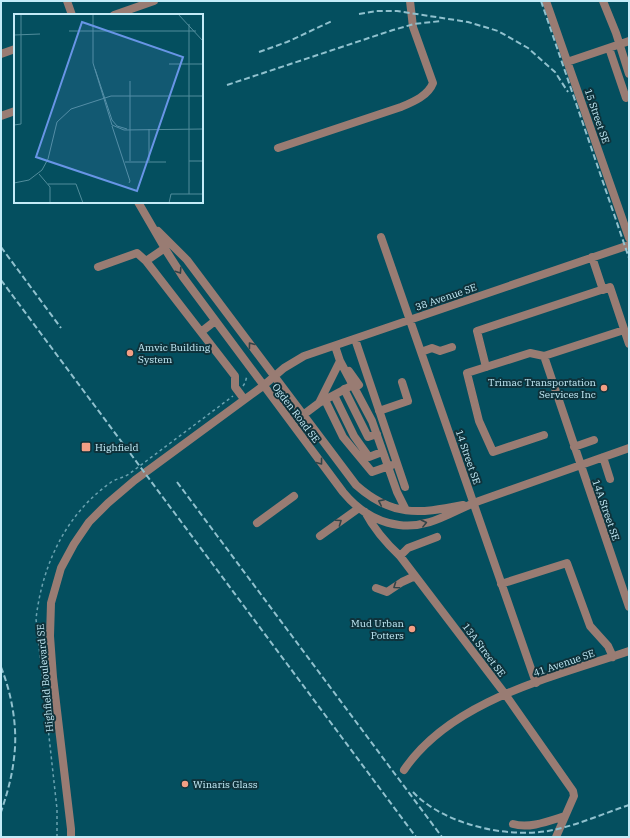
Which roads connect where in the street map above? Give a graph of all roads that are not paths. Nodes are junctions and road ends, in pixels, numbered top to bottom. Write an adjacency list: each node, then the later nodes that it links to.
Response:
1 (67, 1): 6 (street)
2 (154, 1): 7 (street)
3 (410, 1): 18 (street)
4 (546, 1): 13 (street, 15 Street SE)
5 (603, 1): 9 (street)
6 (72, 14)
7 (117, 14)
8 (629, 41): 9 (street)
9 (619, 44): 10 (street); 14 (street)
10 (609, 48): 13 (street); 15 (street)
11 (14, 49): 12 (street)
12 (1, 54)
13 (567, 62): 22 (street, 15 Street SE)
14 (629, 74)
15 (626, 98)
16 (14, 111): 17 (street)
17 (1, 116)
18 (278, 148)
19 (139, 203): 20 (street, Ogden Road SE)
20 (153, 225): 24 (street, Ogden Road SE); 43 (street, Ogden Road SE, one-way to 20)
21 (381, 237): 29 (street, 14 Street SE)
22 (629, 238)
23 (629, 245): 25 (street, 38 Avenue SE)
24 (165, 248): 26 (street); 30 (street, Ogden Road SE, one-way to 30)
25 (592, 257): 28 (street); 29 (street, 38 Avenue SE)
26 (146, 261): 27 (street); 32 (street)
27 (98, 267)
28 (603, 290): 31 (street); 41 (street)
29 (410, 320): 33 (street, 38 Avenue SE); 37 (street, 14 Street SE)
30 (215, 321): 32 (street); 45 (street, Ogden Road SE)
31 (624, 330): 34 (street); 38 (street)
32 (201, 332): 49 (street)
33 (355, 339): 35 (street, 38 Avenue SE); 40 (street)
34 (629, 344)
35 (335, 346): 39 (street); 43 (street, 38 Avenue SE)
36 (452, 347): 37 (street)
37 (421, 352): 67 (street, 14 Street SE)
38 (544, 356): 41 (street); 57 (street, 14A Street SE)
39 (342, 364): 42 (street); 50 (street)
40 (364, 367): 42 (street); 52 (street)
41 (486, 367): 55 (street)
42 (350, 374): 46 (street)
43 (274, 376): 45 (street, Highfield Boulevard SE); 51 (street, Ogden Road SE)
44 (402, 382): 52 (street)
45 (263, 386): 49 (street, Highfield Boulevard SE); 68 (street, Ogden Road SE, one-way to 68)
46 (358, 386): 47 (street); 53 (street)
47 (344, 389): 48 (street); 54 (street)
48 (334, 395): 50 (street); 59 (street)
49 (244, 399): 85 (street, Highfield Boulevard SE)
50 (322, 401): 51 (street); 63 (street)
51 (303, 415): 69 (street, Ogden Road SE, one-way to 51)
52 (380, 415): 53 (street); 61 (street)
53 (372, 422): 54 (street)
54 (377, 434): 59 (street)
55 (544, 435)
56 (594, 440): 57 (street)
57 (574, 447): 62 (street, 14A Street SE)
58 (629, 448): 60 (street, Ogden Road SE)
59 (382, 452): 63 (street)
60 (603, 458): 62 (street, Ogden Road SE); 64 (street)
61 (397, 463): 63 (street); 65 (street)
62 (580, 465): 67 (street, Ogden Road SE); 77 (street, 14A Street SE)
63 (387, 466): 69 (street)
64 (610, 479)
65 (405, 487)
66 (294, 496): 70 (street)
67 (473, 503): 68 (street, Ogden Road SE, one-way to 67); 69 (street, Ogden Road SE); 75 (street, 14 Street SE)
68 (362, 510): 71 (street, one-way to 68); 73 (street, 13A Street SE)
69 (406, 510)
70 (257, 523)
71 (320, 536)
72 (437, 537): 73 (street)
73 (400, 556): 74 (street, 13A Street SE)
74 (415, 576): 76 (street, one-way to 76); 81 (street, 13A Street SE)
75 (501, 584): 79 (street); 80 (street, 14 Street SE)
76 (376, 588)
77 (629, 607)
78 (629, 651): 79 (street, 41 Avenue SE)
79 (613, 657): 80 (street, 41 Avenue SE)
80 (536, 683): 81 (street, 41 Avenue SE)
81 (505, 694): 82 (street, 41 Avenue SE); 83 (street, 13A Street SE)
82 (404, 770)
83 (565, 816): 84 (street); 86 (street, 13A Street SE)
84 (513, 824)
85 (71, 837)
86 (556, 837)

